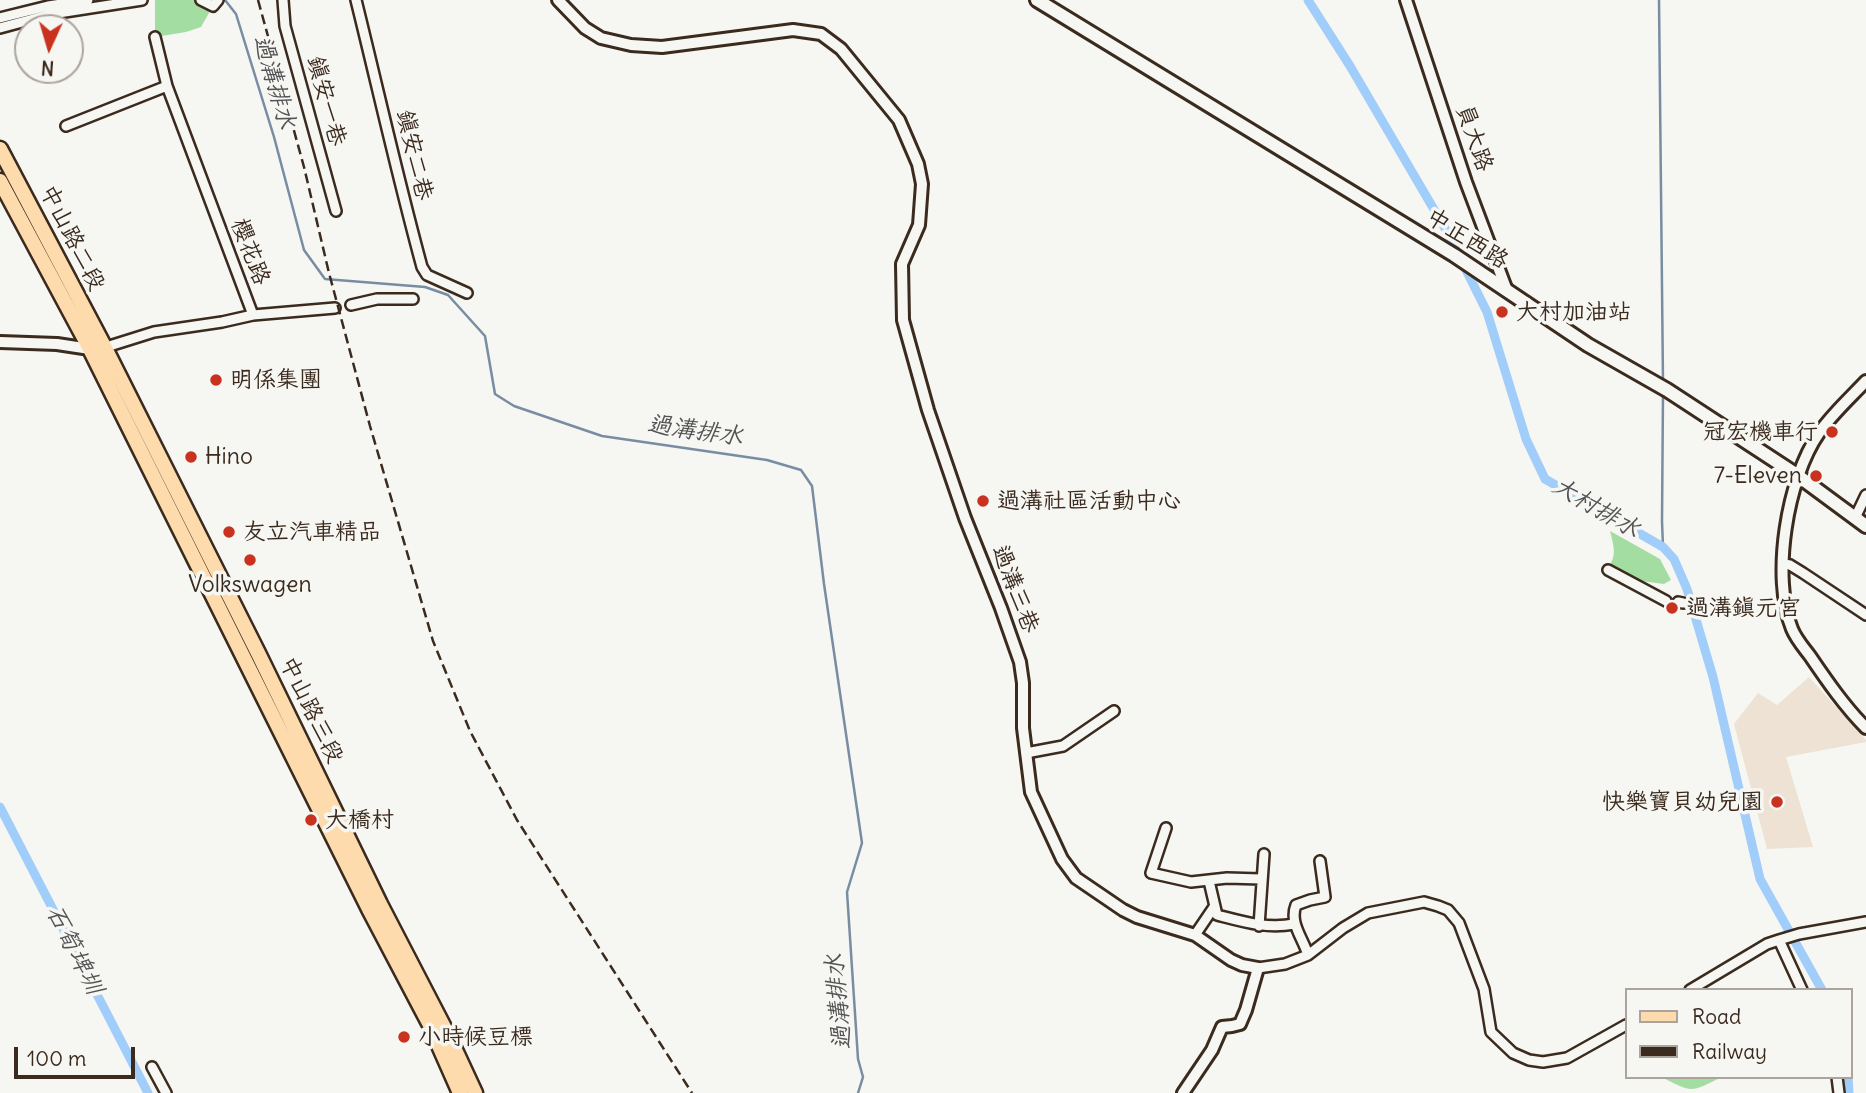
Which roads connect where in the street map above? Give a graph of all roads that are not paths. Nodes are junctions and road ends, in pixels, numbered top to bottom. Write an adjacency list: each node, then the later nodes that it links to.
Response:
1 (88, 0): 10 (street)
2 (142, 0): 11 (street)
3 (201, 0): 4 (street)
4 (218, 0)
5 (283, 0): 17 (street, 鎮安一巷)
6 (356, 0): 19 (street, 鎮安二巷)
7 (558, 0): 38 (street, 過溝三巷)
8 (1037, 0): 18 (main road, 中正西路)
9 (1406, 0): 18 (street, 員大路)
10 (0, 18)
11 (0, 28)
12 (155, 37): 13 (street, 櫻花路)
13 (167, 86): 14 (street); 23 (street, 櫻花路)
14 (65, 126)
15 (0, 149): 25 (main road, 中山路二段)
16 (0, 180): 26 (main road, 中山路二段)
17 (335, 211)
18 (1506, 288): 28 (main road, 中正西路)
19 (467, 293)
20 (413, 299): 21 (street)
21 (351, 305)
22 (335, 308): 23 (street)
23 (253, 315): 25 (street, 櫻花路)
24 (0, 342): 26 (street)
25 (105, 348): 26 (street, 櫻花路); 58 (main road, 中山路三段)
26 (90, 349): 57 (main road, 中山路三段)
27 (1866, 381): 28 (street)
28 (1797, 475): 30 (main road, 中正西路); 32 (street)
29 (1866, 495): 30 (street)
30 (1855, 518): 31 (main road, 中正西路)
31 (1866, 526)
32 (1784, 564): 35 (street); 37 (street)
33 (1608, 570): 34 (street)
34 (1666, 601)
35 (1866, 615)
36 (1114, 711): 38 (street)
37 (1866, 728)
38 (1026, 753): 48 (street, 過溝三巷)
39 (1166, 828): 43 (street)
40 (1264, 854): 42 (street)
41 (1320, 861): 46 (street)
42 (1261, 879): 43 (street); 47 (street)
43 (1209, 881): 44 (street)
44 (1214, 907): 47 (street); 48 (street)
45 (1866, 922): 49 (street)
46 (1294, 924): 47 (street); 50 (street)
47 (1259, 926)
48 (1195, 935): 51 (street, 過溝三巷)
49 (1779, 940): 52 (street); 53 (street)
50 (1308, 955): 51 (street); 54 (street)
51 (1258, 968): 59 (street)
52 (1693, 988)
53 (1801, 988)
54 (1624, 1027)
55 (152, 1068): 56 (street)
56 (166, 1093)
57 (460, 1093)
58 (475, 1093)
59 (1183, 1093)

